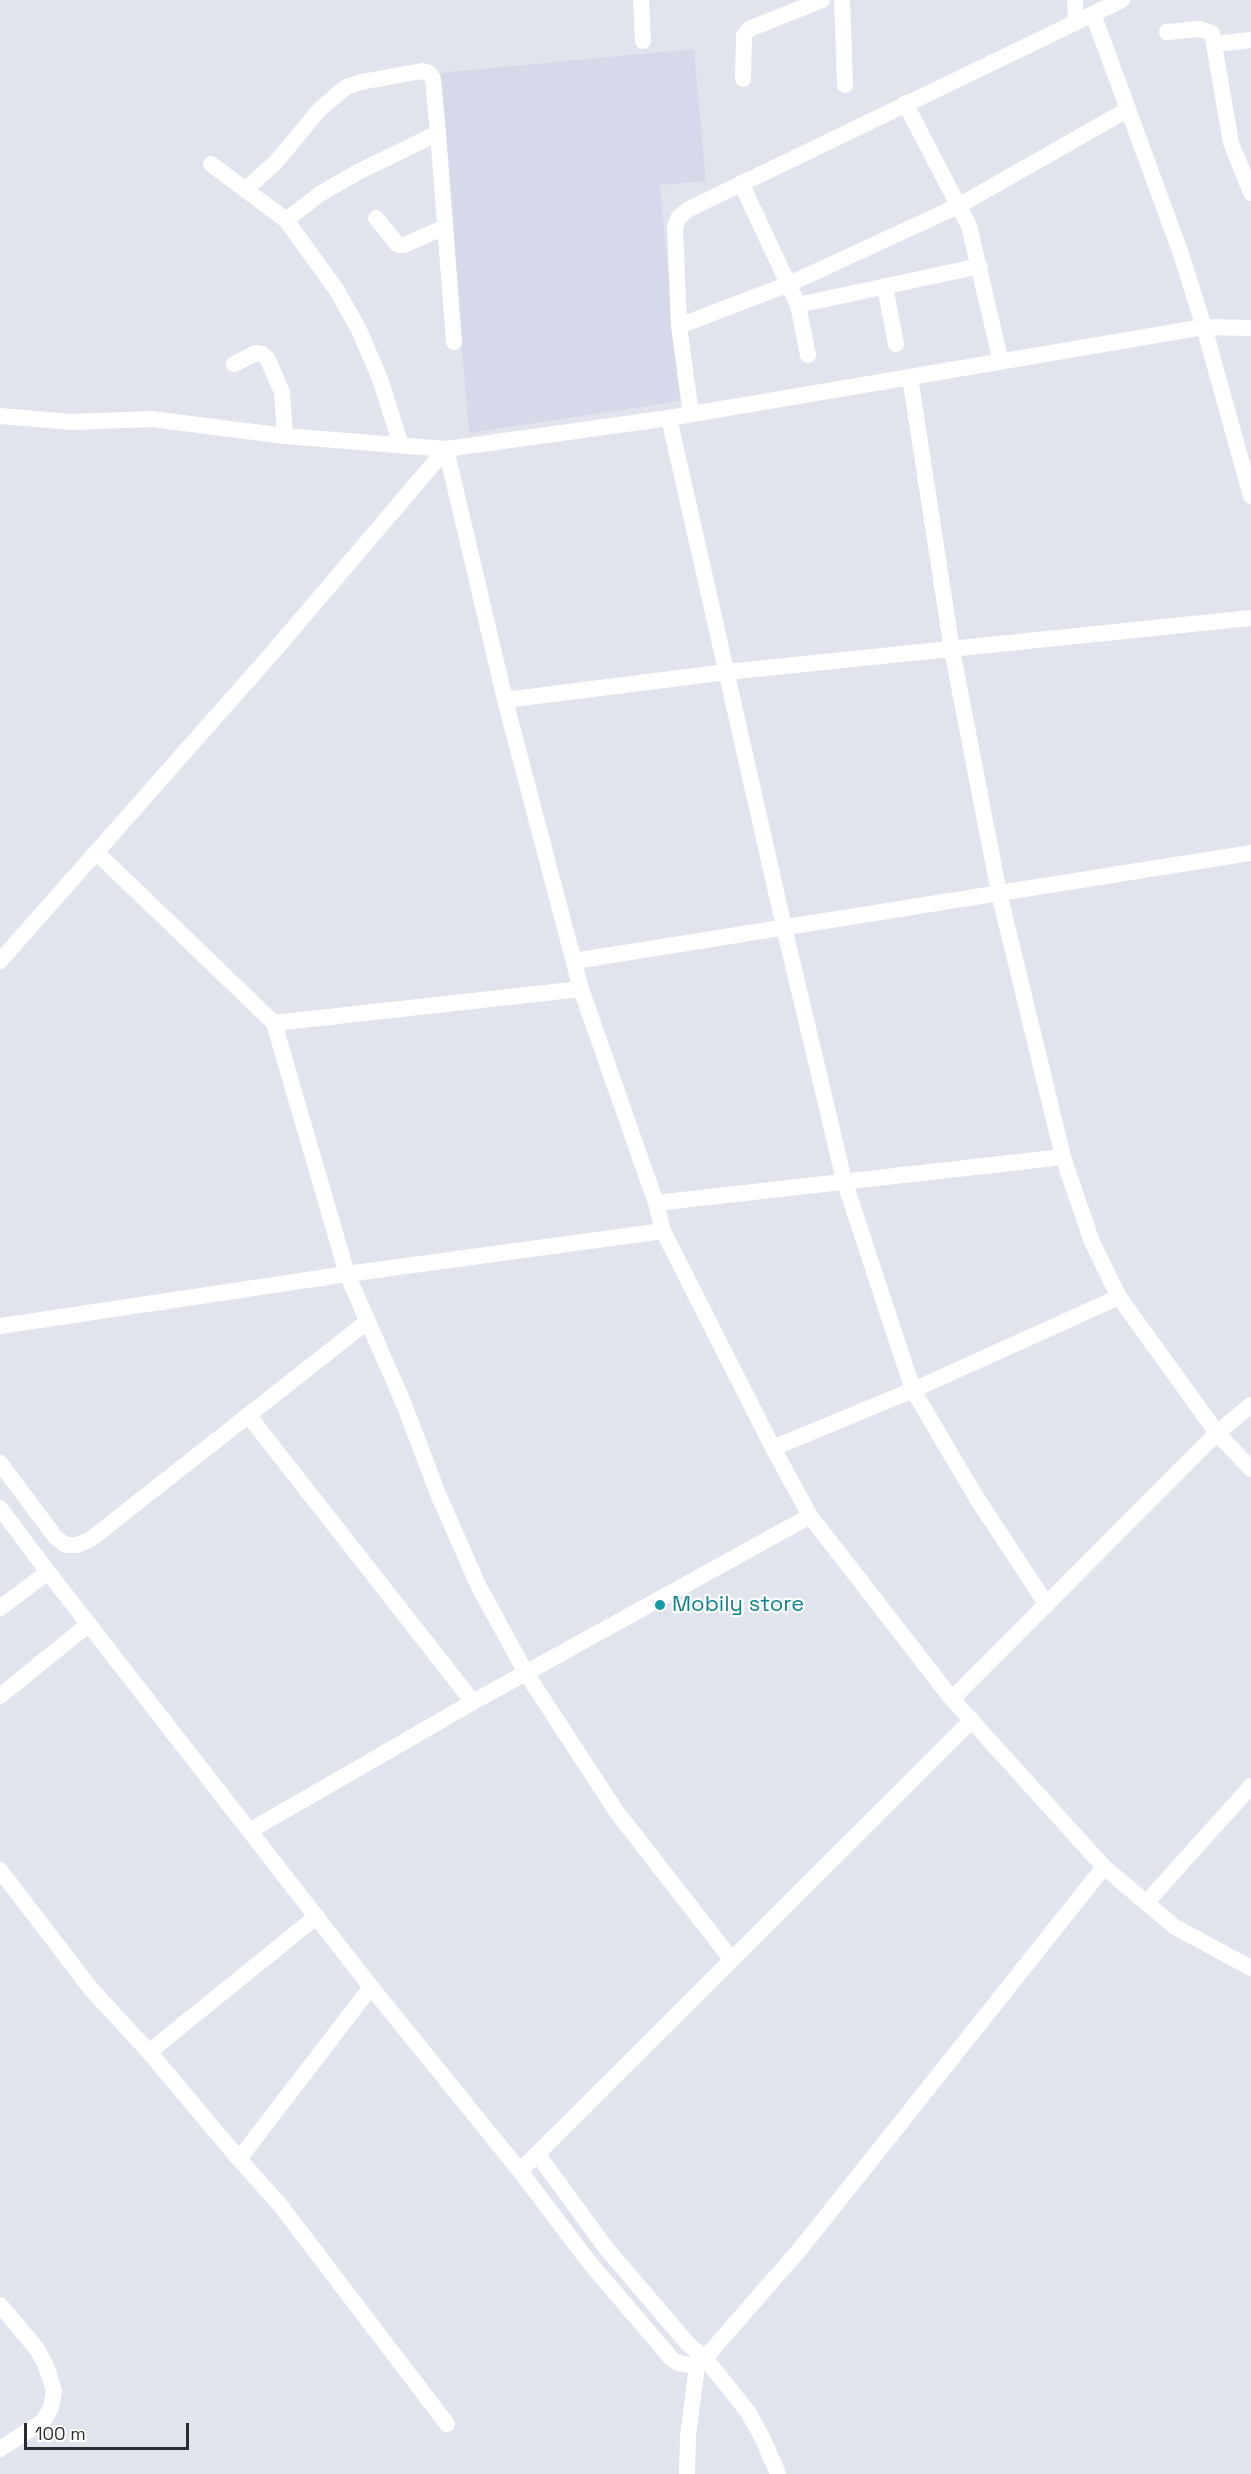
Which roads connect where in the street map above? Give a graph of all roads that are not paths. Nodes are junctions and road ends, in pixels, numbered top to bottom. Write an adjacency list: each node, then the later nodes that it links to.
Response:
1 (640, 0): 10 (street)
2 (822, 0): 12 (street)
3 (842, 0): 13 (street)
4 (1076, 0): 7 (street)
5 (1122, 0): 6 (street)
6 (1093, 14): 7 (street); 15 (street)
7 (1076, 22): 14 (street)
8 (1167, 32): 11 (street)
9 (1251, 40): 11 (street)
10 (643, 41)
11 (1215, 44): 19 (street)
12 (743, 79)
13 (845, 85)
14 (905, 103): 18 (street); 21 (street)
15 (1127, 110): 21 (street); 30 (street)
16 (438, 133): 20 (street); 23 (street); 24 (street)
17 (211, 164): 20 (street)
18 (741, 183): 26 (street); 29 (street)
19 (1249, 184)
20 (244, 190): 23 (street)
21 (958, 206): 25 (street); 26 (street)
22 (376, 218): 24 (street)
23 (286, 220): 42 (street)
24 (445, 227): 32 (street)
25 (980, 267): 27 (street); 35 (street)
26 (789, 284): 28 (street); 29 (street)
27 (885, 286): 28 (street); 33 (street)
28 (798, 305): 34 (street)
29 (679, 326): 38 (street)
30 (1204, 327): 31 (street); 35 (street); 44 (street)
31 (1251, 328)
32 (454, 342)
33 (896, 344)
34 (807, 355)
35 (1001, 362): 37 (street)
36 (234, 364): 41 (street)
37 (910, 377): 38 (street); 46 (street)
38 (691, 414): 40 (street)
39 (0, 416): 41 (street)
40 (669, 418): 43 (street); 47 (street)
41 (285, 436): 42 (street)
42 (401, 445): 43 (street)
43 (446, 449): 48 (street); 49 (street)
44 (1251, 496)
45 (1251, 618): 46 (street)
46 (952, 650): 47 (street); 51 (street)
47 (727, 672): 48 (street); 52 (street)
48 (505, 700): 53 (street)
49 (96, 852): 54 (street); 56 (street)
50 (1251, 853): 51 (street)
51 (999, 893): 52 (street); 57 (street)
52 (784, 927): 53 (street); 58 (street)
53 (574, 961): 55 (street)
54 (0, 962)
55 (580, 989): 56 (street); 59 (street)
56 (274, 1023): 61 (street)
57 (1063, 1157): 58 (street); 62 (street)
58 (844, 1180): 59 (street); 65 (street)
59 (656, 1203): 60 (street)
60 (663, 1231): 61 (street); 69 (street)
61 (347, 1274): 63 (street); 64 (street)
62 (1119, 1297): 65 (street); 68 (street)
63 (368, 1321): 67 (street); 78 (street)
64 (0, 1326)
65 (913, 1389): 69 (street); 75 (street)
66 (1251, 1405): 68 (street)
67 (248, 1415): 70 (street); 81 (street)
68 (1217, 1433): 71 (street); 75 (street)
69 (772, 1448): 73 (street)
70 (0, 1463)
71 (1251, 1469)
72 (0, 1508): 74 (street)
73 (810, 1516): 78 (street); 80 (street)
74 (48, 1572): 76 (street); 77 (street)
75 (1047, 1605): 80 (street)
76 (0, 1608)
77 (89, 1624): 79 (street); 84 (street)
78 (526, 1673): 81 (street); 89 (street)
79 (0, 1696)
80 (952, 1698): 82 (street)
81 (473, 1702): 84 (street)
82 (972, 1720): 85 (street); 89 (street)
83 (1251, 1786): 87 (street)
84 (251, 1830): 88 (street)
85 (1104, 1868): 87 (street); 99 (street)
86 (0, 1870): 92 (street)
87 (1146, 1903): 90 (street)
88 (317, 1916): 91 (street); 92 (street)
89 (732, 1960): 93 (street)
90 (1251, 1968)
91 (371, 1987): 94 (street); 95 (street)
92 (149, 2052): 94 (street)
93 (538, 2155): 95 (street); 96 (street)
94 (239, 2159): 100 (street)
95 (520, 2171): 97 (street)
96 (606, 2248): 97 (street); 99 (street)
97 (589, 2262): 99 (street)
98 (0, 2305): 101 (street)
99 (701, 2362): 102 (street); 103 (street)
100 (447, 2424)
101 (0, 2449)
102 (687, 2474)
103 (778, 2474)

